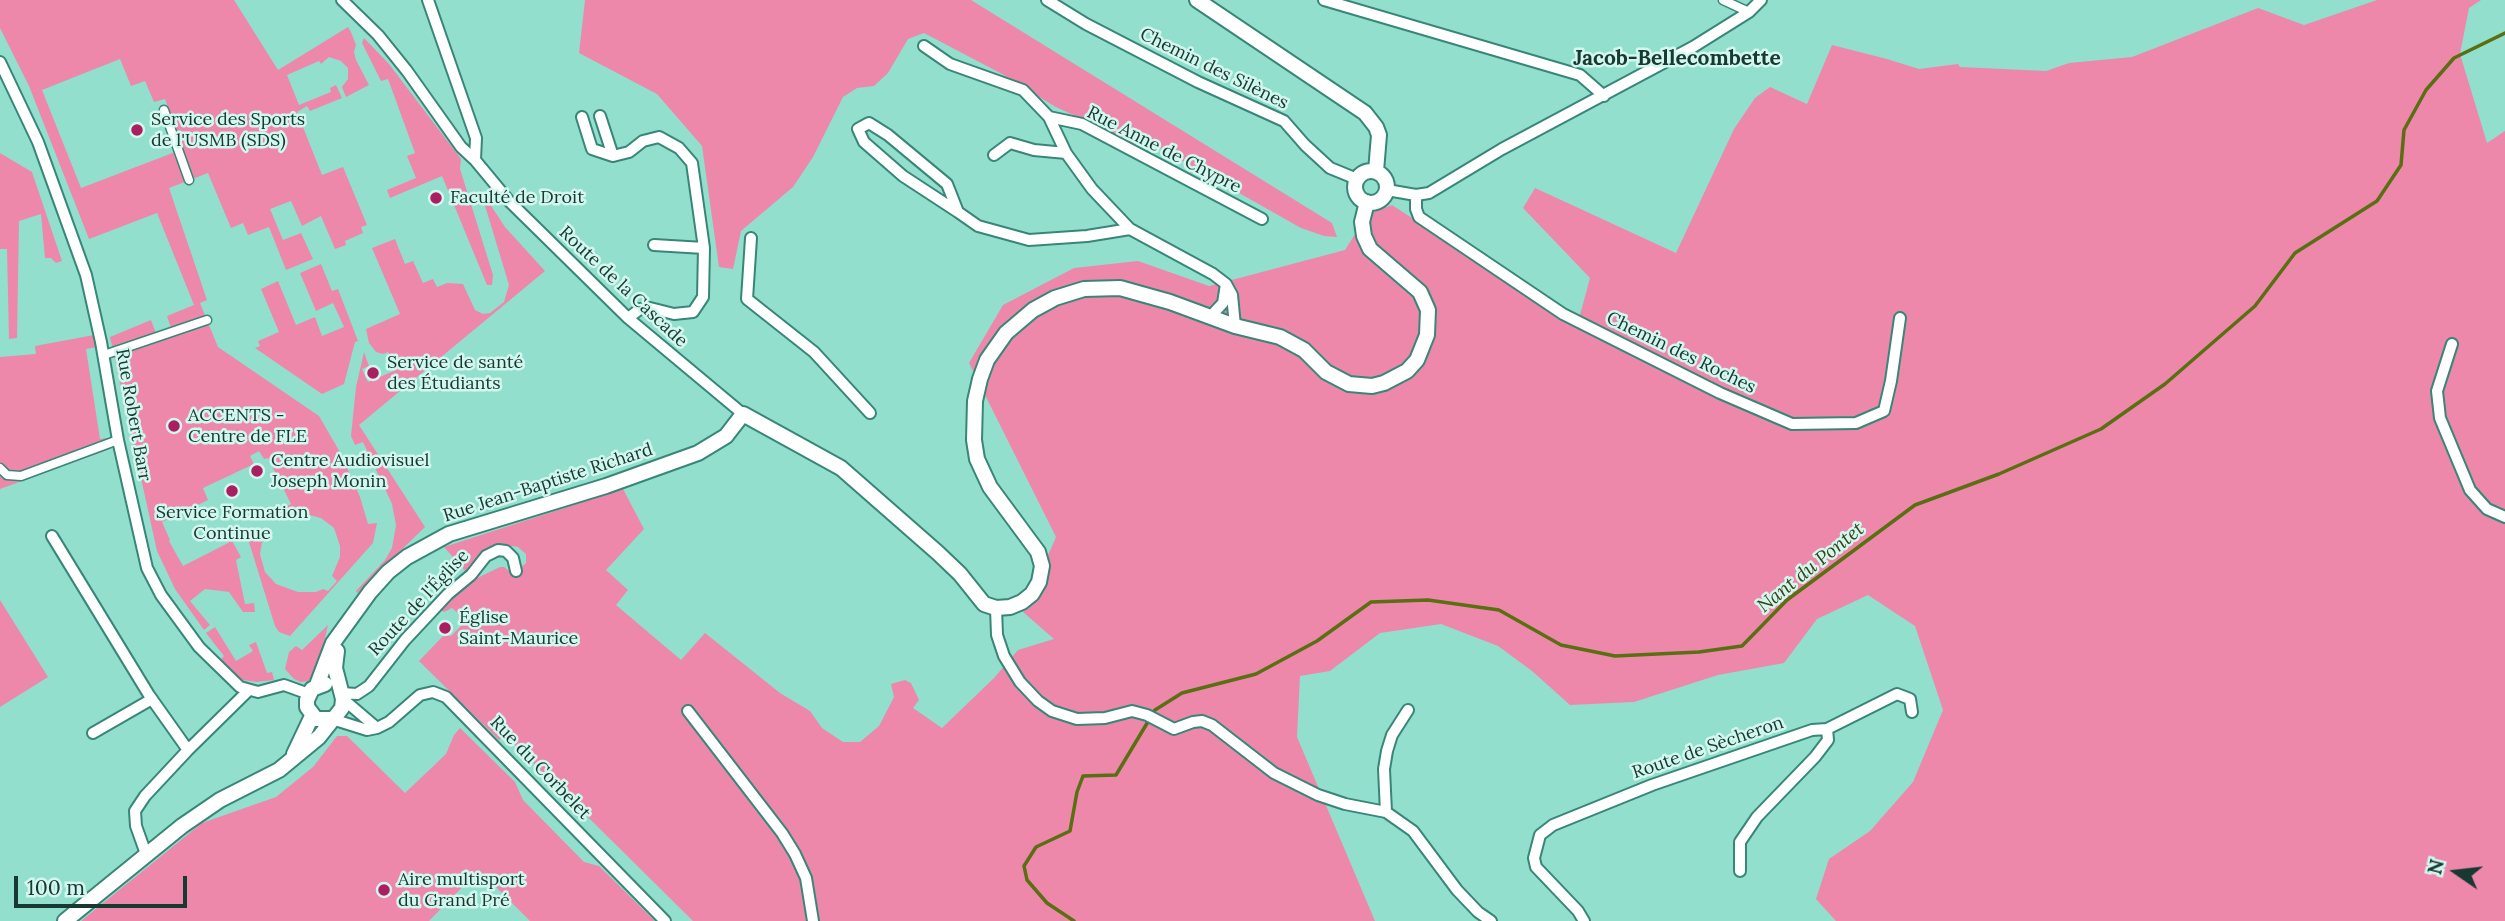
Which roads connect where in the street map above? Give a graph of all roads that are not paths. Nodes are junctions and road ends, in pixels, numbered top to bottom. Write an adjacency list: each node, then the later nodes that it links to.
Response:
1 (342, 0): 19 (street, Route de la Cascade)
2 (428, 0): 19 (street)
3 (1046, 0): 21 (street, Chemin des Silènes)
4 (1198, 0): 20 (street)
5 (1324, 0): 11 (street)
6 (1723, 0): 8 (street)
7 (1760, 0): 8 (street)
8 (1749, 12): 11 (street)
9 (924, 46): 15 (street)
10 (0, 62): 39 (street, Rue Robert Barr)
11 (1604, 96): 24 (street)
12 (164, 110): 22 (street)
13 (600, 116): 18 (street)
14 (582, 117): 18 (street)
15 (1049, 117): 16 (street); 27 (street, Rue Anne de Chypre)
16 (1066, 153): 17 (street); 28 (street)
17 (994, 155)
18 (613, 156): 31 (street)
19 (475, 160): 33 (street, Route de la Cascade)
20 (1376, 171): 21 (street); 23 (street)
21 (1357, 179): 25 (street)
22 (189, 180)
23 (1387, 190): 24 (street); 25 (street)
24 (1416, 195): 35 (street, Chemin des Roches)
25 (1367, 202): 37 (street)
26 (958, 212): 26 (street); 28 (street)
27 (1262, 219)
28 (1130, 229): 32 (street)
29 (751, 238): 40 (street)
30 (654, 244): 31 (street)
31 (704, 248): 33 (street)
32 (1226, 284): 34 (street); 37 (street)
33 (628, 318): 41 (street, Route de la Cascade)
34 (1209, 318): 37 (street); 47 (street)
35 (1900, 318)
36 (207, 320): 39 (street)
37 (1235, 326)
38 (2452, 344): 44 (street)
39 (104, 355): 42 (street, Rue Robert Barr)
40 (870, 413)
41 (743, 414): 47 (street); 48 (street, Rue Jean-Baptiste Richard)
42 (118, 440): 43 (street); 49 (street, Rue Robert Barr)
43 (0, 468)
44 (2505, 516)
45 (52, 537): 52 (street)
46 (516, 572): 51 (street, Route de l'Église)
47 (996, 608): 63 (street)
48 (345, 630): 50 (street, Rue Jean-Baptiste Richard); 51 (street, Rue Jean-Baptiste Richard)
49 (249, 690): 50 (street); 61 (street)
50 (313, 690): 51 (street); 56 (street)
51 (342, 696): 57 (street); 58 (street)
52 (152, 699): 60 (street); 61 (street)
53 (1408, 710): 63 (street)
54 (688, 711): 68 (street)
55 (1912, 712): 59 (street)
56 (312, 716): 57 (street); 62 (street)
57 (332, 719): 58 (street); 62 (street)
58 (377, 728): 67 (street, Rue du Corbelet)
59 (1827, 729): 65 (street); 70 (street, Route de Sècheron)
60 (93, 733)
61 (188, 750): 64 (street)
62 (290, 762): 64 (street)
63 (1386, 812): 69 (street)
64 (146, 854): 66 (street)
65 (1740, 872)
66 (65, 921)
67 (665, 921)
68 (813, 921)
69 (1491, 921)
70 (1584, 921)

